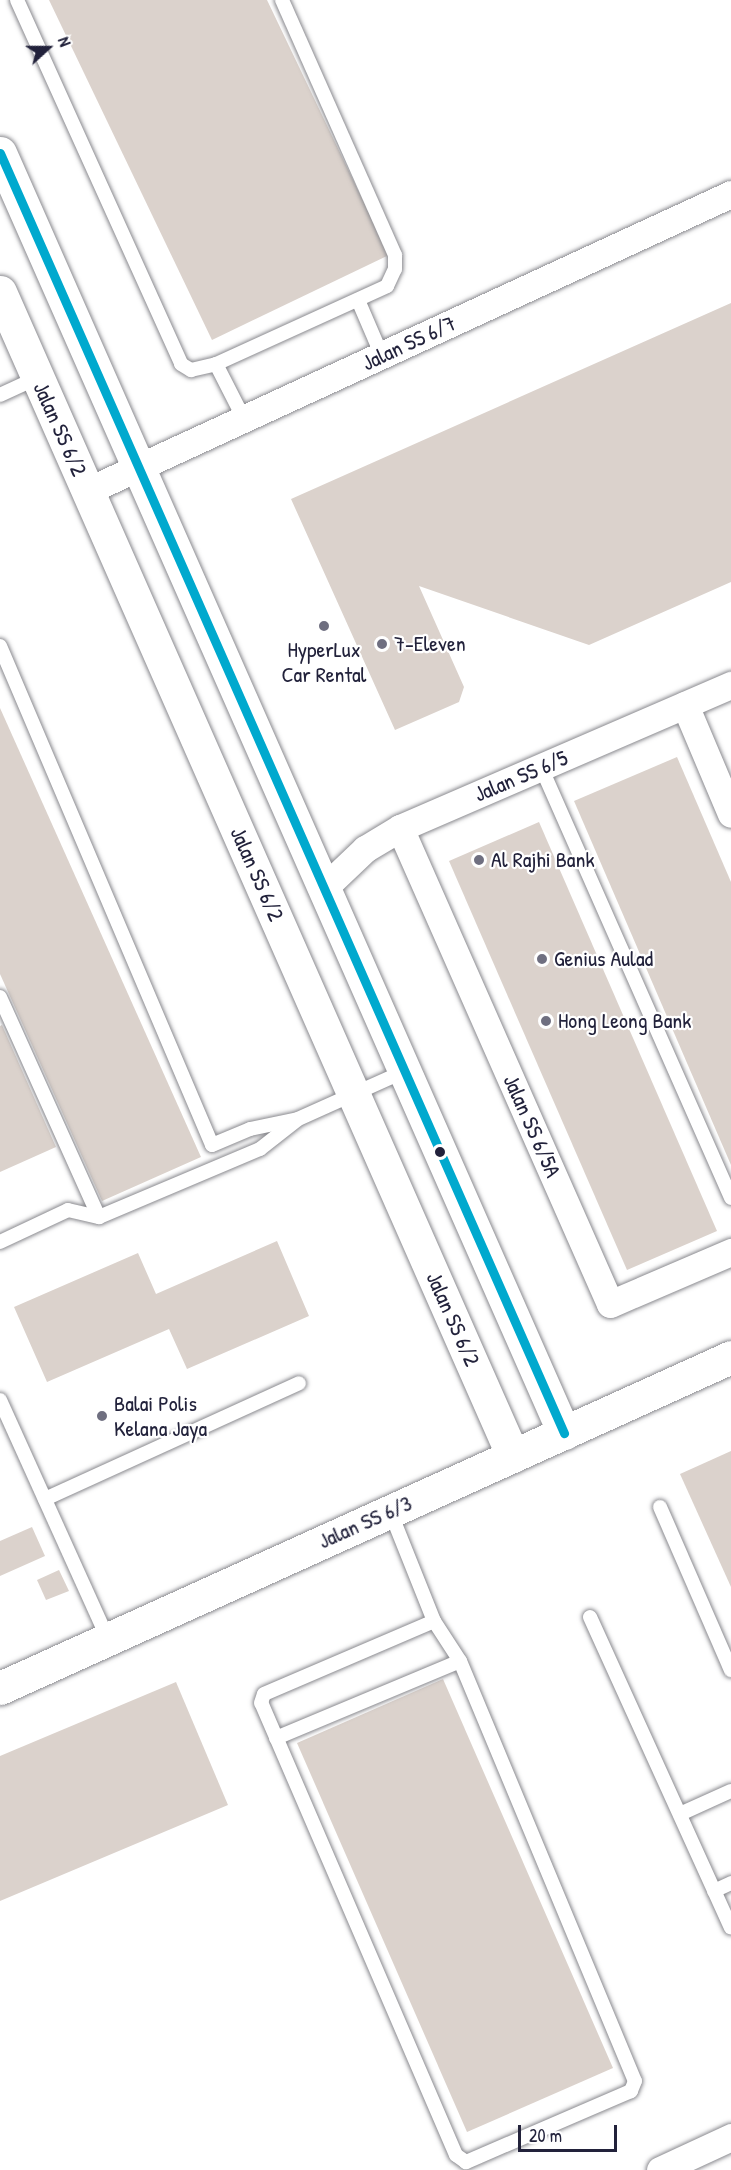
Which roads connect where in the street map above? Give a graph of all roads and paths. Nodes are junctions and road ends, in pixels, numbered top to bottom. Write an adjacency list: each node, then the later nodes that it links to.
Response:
1 (17, 0): 8 (lane)
2 (282, 0): 6 (lane)
3 (2, 163): 12 (street)
4 (731, 194): 7 (street, Jalan SS 6/7)
5 (0, 292): 9 (street, Jalan SS 6/2)
6 (358, 300): 7 (lane); 8 (lane)
7 (382, 356): 11 (street, Jalan SS 6/7)
8 (216, 364): 11 (lane)
9 (38, 378): 10 (lane); 13 (street, Jalan SS 6/2)
10 (0, 395)
11 (244, 419): 12 (street, Jalan SS 6/7)
12 (139, 469): 13 (street, Jalan SS 6/7); 20 (street)
13 (87, 491): 23 (street, Jalan SS 6/2)
14 (0, 646): 24 (lane)
15 (731, 685): 16 (street, Jalan SS 6/5)
16 (685, 705): 17 (street, Jalan SS 6/5); 18 (street)
17 (541, 767): 19 (street, Jalan SS 6/5); 25 (lane)
18 (731, 813)
19 (400, 828): 20 (street, Jalan SS 6/5); 28 (street, Jalan SS 6/5A)
20 (324, 888): 22 (street)
21 (0, 997): 26 (lane)
22 (405, 1071): 23 (lane); 32 (street)
23 (354, 1094): 24 (lane); 33 (street, Jalan SS 6/2)
24 (298, 1119): 26 (lane)
25 (731, 1198)
26 (99, 1217): 27 (lane)
27 (0, 1242)
28 (731, 1252)
29 (731, 1358): 32 (street, Jalan SS 6/3)
30 (299, 1383): 34 (lane)
31 (0, 1400): 34 (lane)
32 (564, 1432): 33 (street, Jalan SS 6/3)
33 (513, 1456): 36 (street, Jalan SS 6/3)
34 (45, 1499): 39 (lane)
35 (660, 1507): 41 (lane)
36 (390, 1511): 38 (lane); 39 (street, Jalan SS 6/3)
37 (590, 1617): 45 (lane)
38 (434, 1621): 40 (lane); 43 (lane)
39 (108, 1640): 42 (street, Jalan SS 6/3)
40 (460, 1661): 43 (lane); 43 (lane)
41 (731, 1670)
42 (0, 1688)
43 (276, 1738)
44 (731, 1791): 45 (lane)
45 (680, 1814): 47 (lane)
46 (731, 1883): 47 (lane)
47 (714, 1891): 48 (lane)
48 (731, 1928)
49 (731, 2137): 50 (street)
50 (660, 2170)

